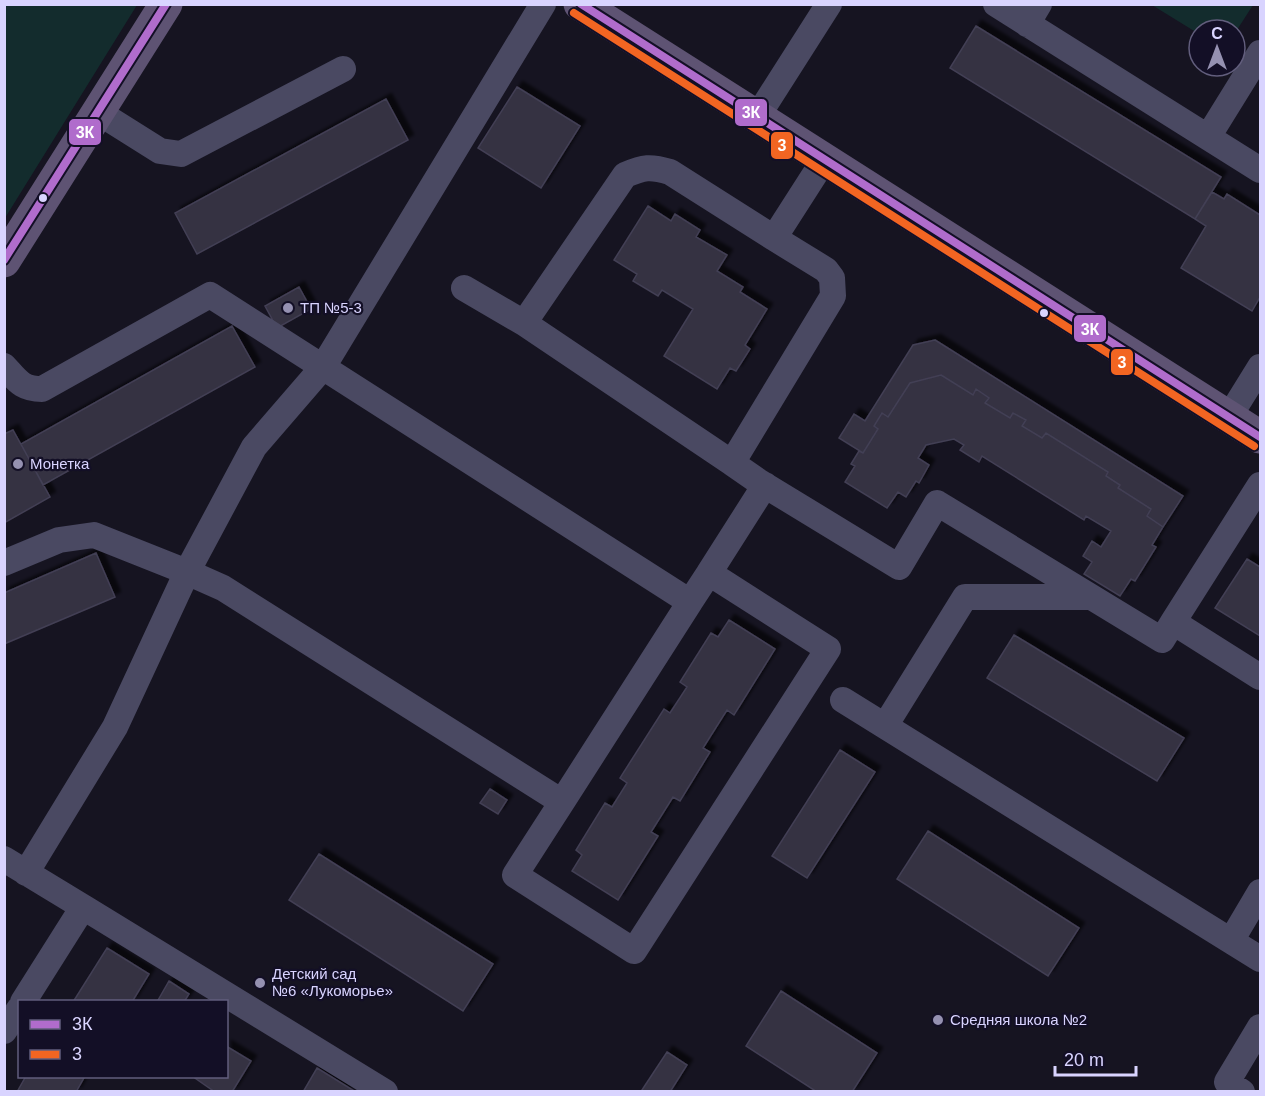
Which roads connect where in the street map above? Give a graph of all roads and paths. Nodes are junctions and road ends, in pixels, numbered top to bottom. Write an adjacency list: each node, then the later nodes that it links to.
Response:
1 (166, 4): 9 (main road)
2 (543, 4): 19 (lane)
3 (580, 4): 10 (main road)
4 (996, 4): 5 (lane)
5 (1033, 14): 11 (lane)
6 (826, 19): 10 (lane)
7 (1260, 53): 11 (lane)
8 (343, 69): 9 (lane)
9 (98, 112): 15 (main road)
10 (758, 117): 12 (main road)
11 (1208, 137): 13 (lane)
12 (824, 160): 14 (lane); 21 (main road)
13 (1260, 170)
14 (774, 238): 17 (lane); 23 (lane)
15 (4, 261)
16 (464, 288): 17 (lane)
17 (524, 323): 23 (lane)
18 (4, 366): 19 (lane)
19 (323, 366): 27 (lane); 30 (lane)
20 (1260, 367): 21 (lane)
21 (1230, 417): 22 (main road)
22 (1260, 437)
23 (732, 463): 24 (lane)
24 (765, 485): 28 (lane); 29 (lane)
25 (1260, 485): 31 (lane)
26 (4, 562): 27 (lane)
27 (187, 573): 35 (lane); 36 (lane)
28 (709, 573): 30 (lane); 35 (lane)
29 (1091, 597): 31 (lane); 34 (lane)
30 (690, 602): 35 (lane)
31 (1173, 622): 32 (lane)
32 (1260, 677)
33 (843, 700): 34 (lane)
34 (885, 726): 39 (lane)
35 (562, 802)
36 (15, 866): 38 (lane)
37 (1260, 892): 39 (lane)
38 (83, 907): 41 (lane); 45 (lane)
39 (1231, 941): 40 (lane)
40 (1260, 959)
41 (24, 1000)
42 (18, 1011): 44 (lane)
43 (1260, 1027): 46 (lane)
44 (4, 1031)
45 (385, 1092)
46 (1242, 1092)

